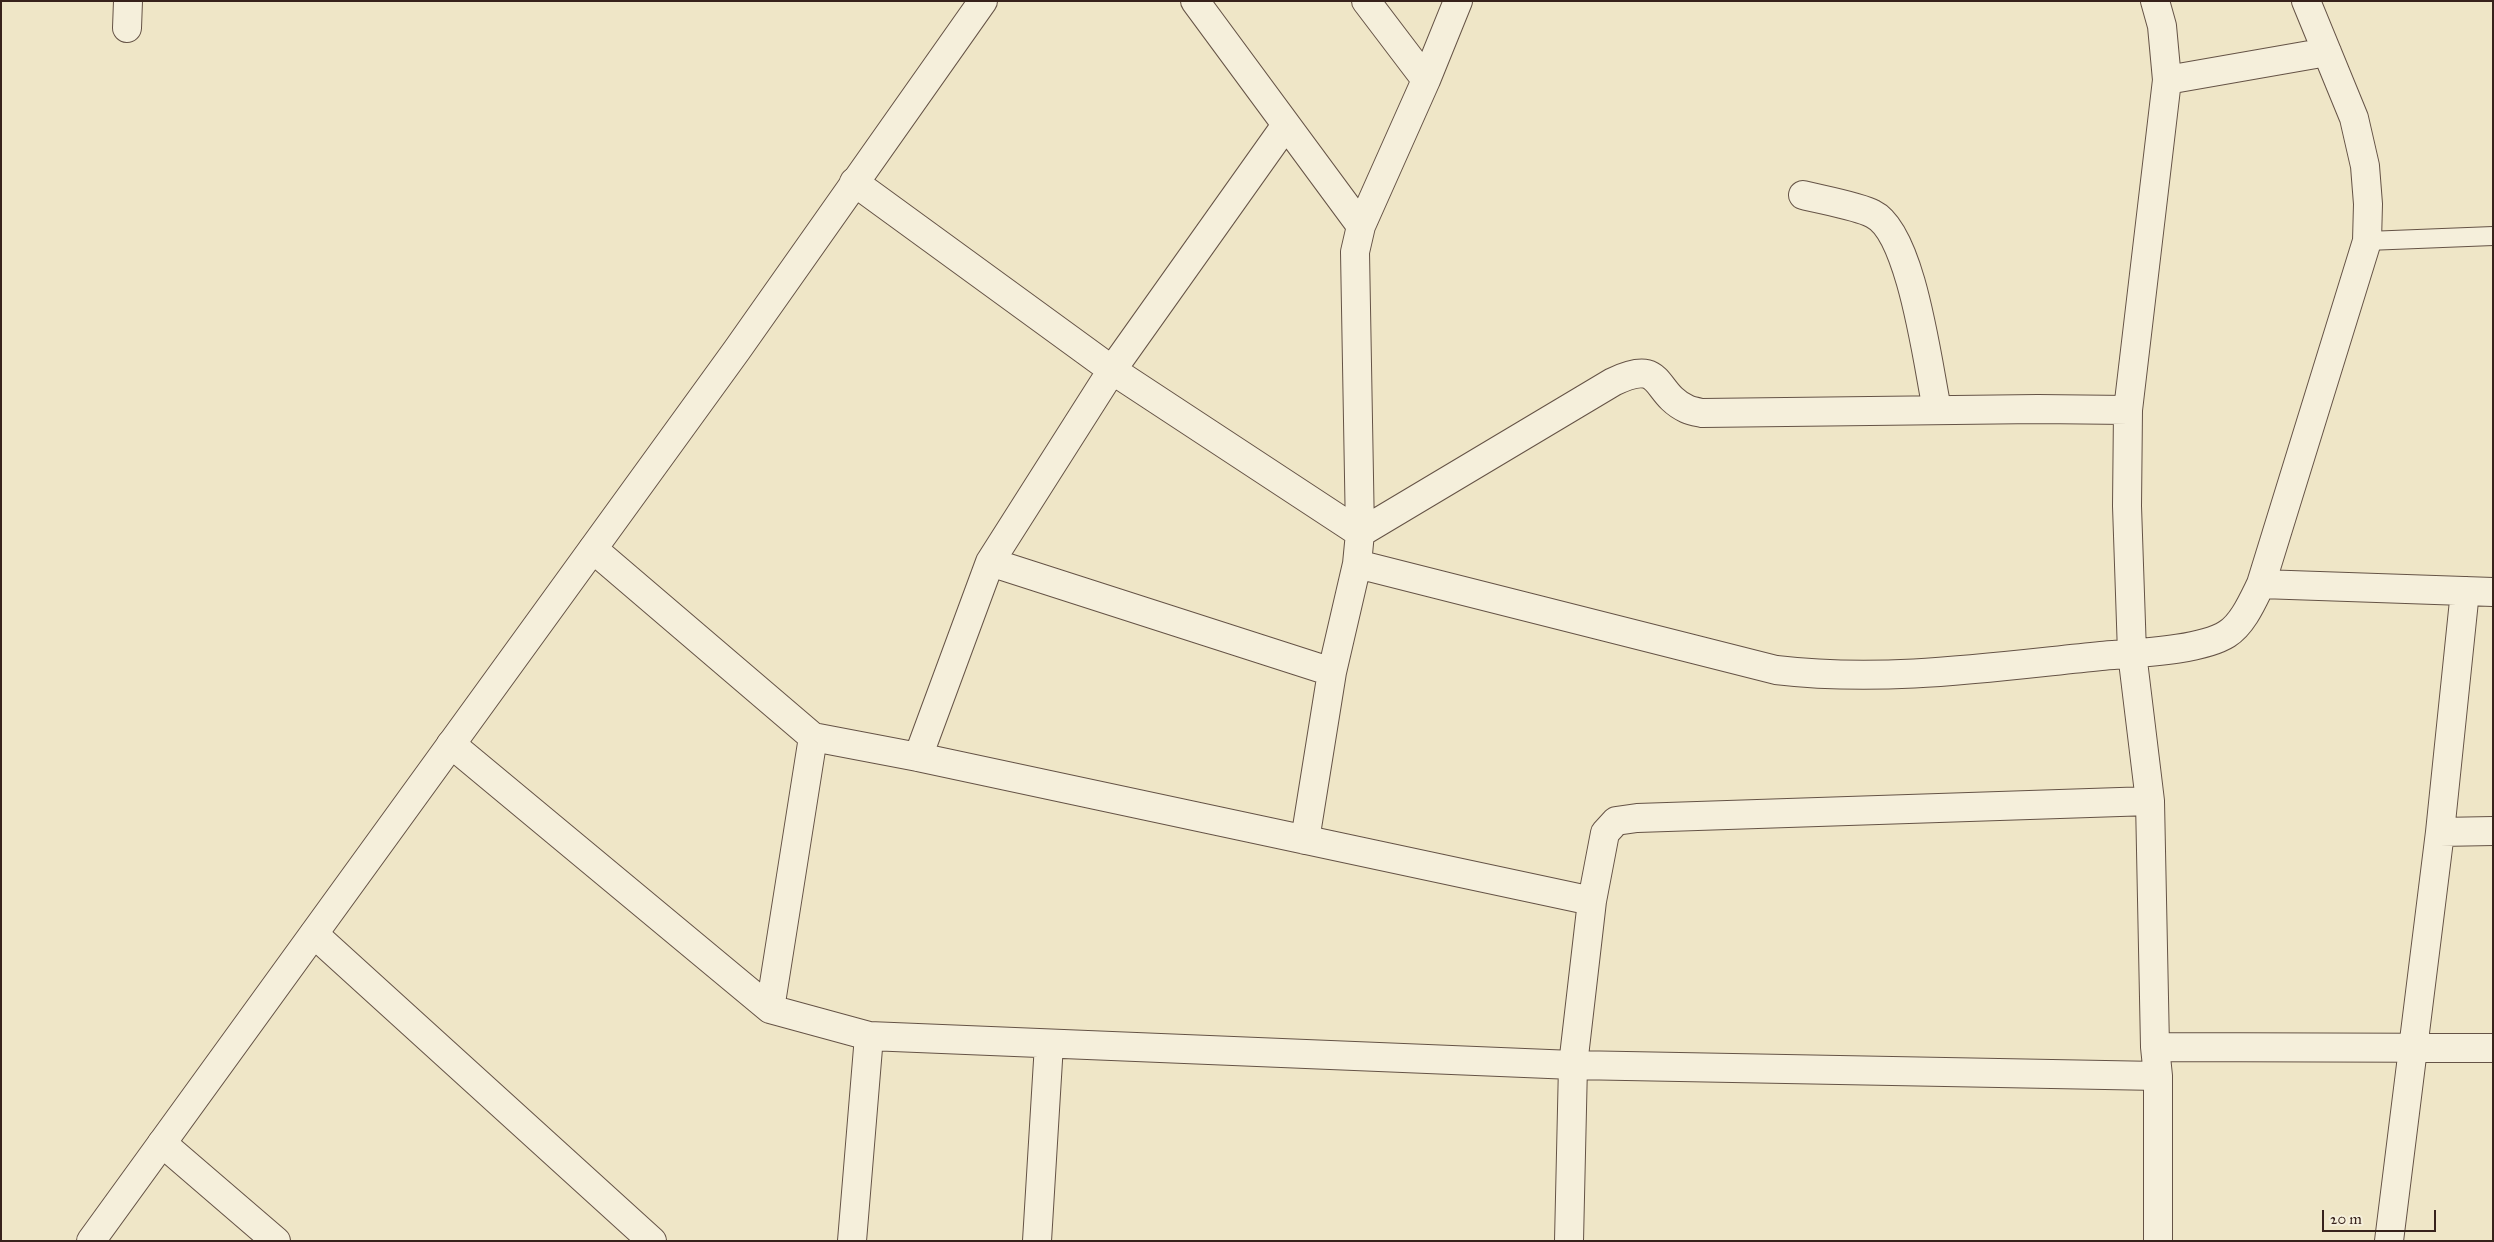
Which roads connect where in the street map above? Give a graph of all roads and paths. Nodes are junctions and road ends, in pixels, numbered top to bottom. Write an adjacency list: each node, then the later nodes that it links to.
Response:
1 (983, 1): 11 (street)
2 (1195, 1): 10 (street)
3 (1366, 1): 8 (street)
4 (1458, 1): 8 (street)
5 (2155, 1): 9 (street)
6 (2306, 1): 7 (street)
7 (2327, 52): 9 (street); 15 (street)
8 (1426, 80): 13 (street)
9 (2167, 80): 18 (street)
10 (1286, 125): 13 (street); 16 (street)
11 (854, 182): 16 (street); 20 (street)
12 (1803, 195): 17 (street)
13 (1361, 226): 19 (street)
14 (2493, 236): 15 (lane)
15 (2367, 242): 23 (street)
16 (1112, 370): 19 (street); 21 (street)
17 (1937, 409): 18 (street); 19 (street)
18 (2128, 410): 26 (street)
19 (1360, 533): 22 (street)
20 (593, 549): 28 (street); 29 (street)
21 (990, 562): 27 (street); 30 (street)
22 (1357, 564): 26 (street); 27 (street)
23 (2261, 584): 24 (street); 26 (street)
24 (2465, 591): 25 (street); 33 (street)
25 (2493, 592)
26 (2132, 653): 31 (street)
27 (1332, 672): 34 (street)
28 (813, 737): 30 (street); 37 (street)
29 (452, 744): 36 (street); 37 (street)
30 (918, 756): 34 (street)
31 (2150, 801): 35 (street); 40 (street)
32 (2493, 831): 33 (street)
33 (2440, 832): 41 (street)
34 (1305, 840): 35 (street)
35 (1592, 901): 43 (street)
36 (314, 934): 45 (street); 48 (street)
37 (770, 1009): 38 (street)
38 (868, 1036): 39 (street); 49 (street)
39 (1049, 1044): 43 (street); 50 (street)
40 (2155, 1047): 41 (street); 44 (street)
41 (2414, 1047): 42 (street); 53 (street)
42 (2493, 1048)
43 (1573, 1066): 44 (street); 51 (street)
44 (2158, 1076): 52 (street)
45 (162, 1143): 46 (street); 47 (street)
46 (91, 1241)
47 (276, 1241)
48 (652, 1241)
49 (852, 1241)
50 (1037, 1241)
51 (1569, 1241)
52 (2158, 1241)
53 (2389, 1241)

